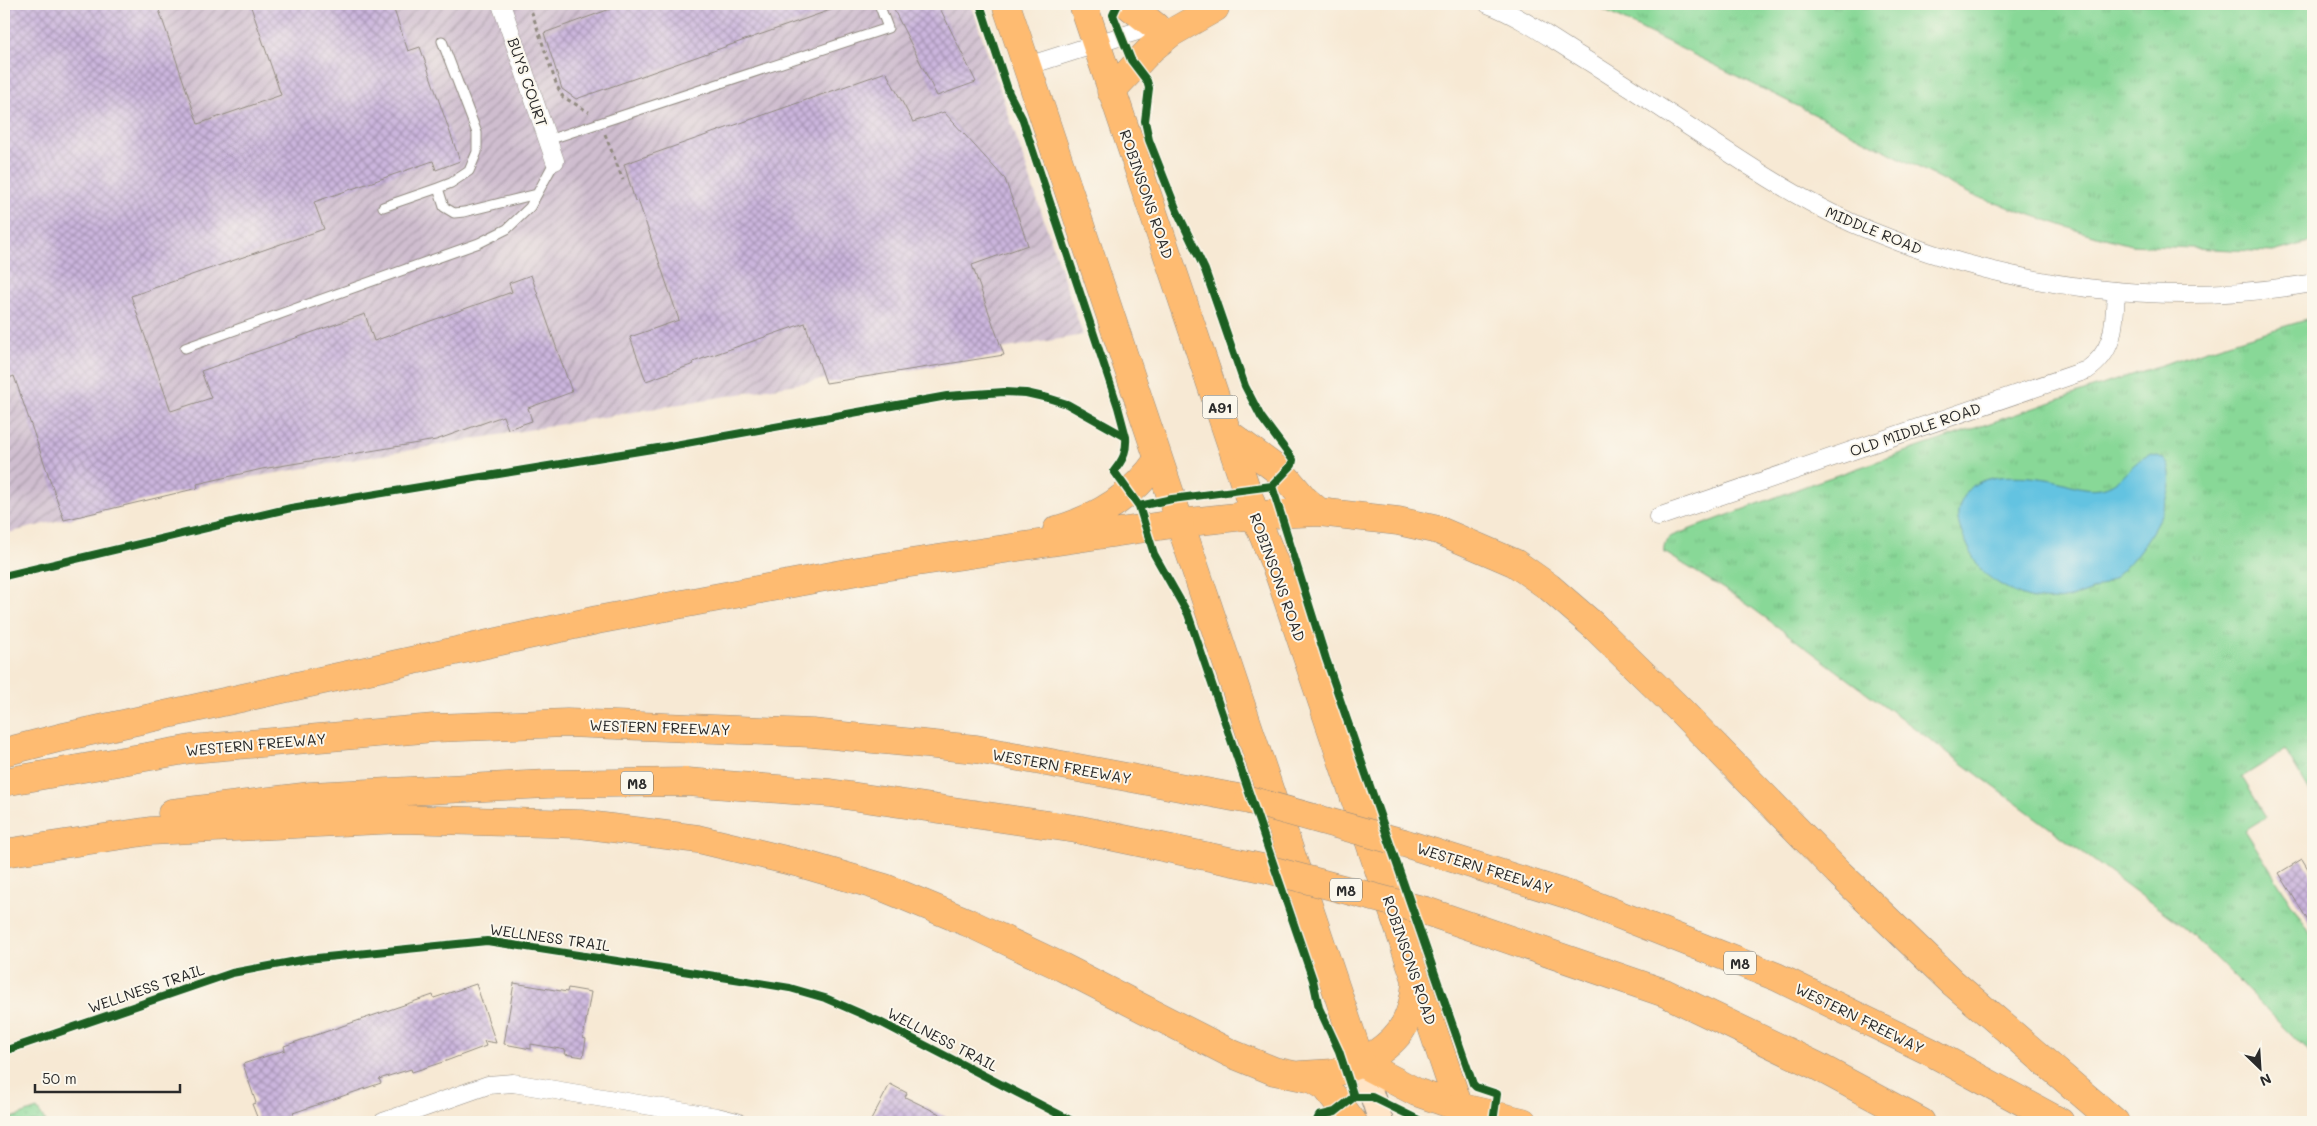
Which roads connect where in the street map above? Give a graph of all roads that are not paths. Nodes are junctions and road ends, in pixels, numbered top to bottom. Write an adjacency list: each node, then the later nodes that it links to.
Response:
1 (501, 4): 13 (street, BUYS COURT)
2 (879, 4): 13 (lane)
3 (1006, 4): 11 (highway)
4 (1083, 4): 10 (highway, ROBINSONS ROAD / A91)
5 (1127, 4): 8 (highway)
6 (1488, 4): 19 (street, MIDDLE ROAD)
7 (1222, 6): 8 (street); 12 (highway)
8 (1155, 26): 10 (street)
9 (442, 41): 15 (lane)
10 (1097, 44): 11 (street); 12 (highway, ROBINSONS ROAD / A91)
11 (1027, 66): 22 (highway)
12 (1111, 91): 21 (highway, ROBINSONS ROAD / A91)
13 (548, 140): 14 (street, BUYS COURT)
14 (555, 161): 16 (lane)
15 (438, 188): 16 (lane); 17 (lane)
16 (537, 194): 20 (lane)
17 (383, 207)
18 (2313, 283): 19 (street, MIDDLE ROAD)
19 (2116, 291): 25 (street, OLD MIDDLE ROAD)
20 (186, 348)
21 (1229, 434): 23 (highway); 24 (highway, ROBINSONS ROAD / A91)
22 (1158, 460): 26 (highway); 27 (highway)
23 (1319, 512): 24 (highway); 44 (highway)
24 (1255, 516): 26 (highway); 32 (highway, ROBINSONS ROAD / A91)
25 (1658, 517)
26 (1180, 523): 27 (highway); 33 (highway)
27 (1000, 548): 28 (highway)
28 (4, 752)
29 (4, 782): 43 (highway, WESTERN FREEWAY / M8, bridge)
30 (4, 843): 42 (highway, M8, bridge)
31 (4, 854): 34 (highway)
32 (1416, 980): 33 (highway); 35 (highway, ROBINSONS ROAD / A91)
33 (1361, 1063): 34 (highway); 35 (highway); 40 (main road)
34 (1299, 1075): 39 (highway)
35 (1462, 1115): 41 (highway)
36 (677, 1117): 37 (street); 38 (street)
37 (383, 1122)
38 (737, 1122)
39 (1353, 1122)
40 (1381, 1122)
41 (1523, 1122)
42 (1921, 1122)
43 (2060, 1122)
44 (2115, 1122)

